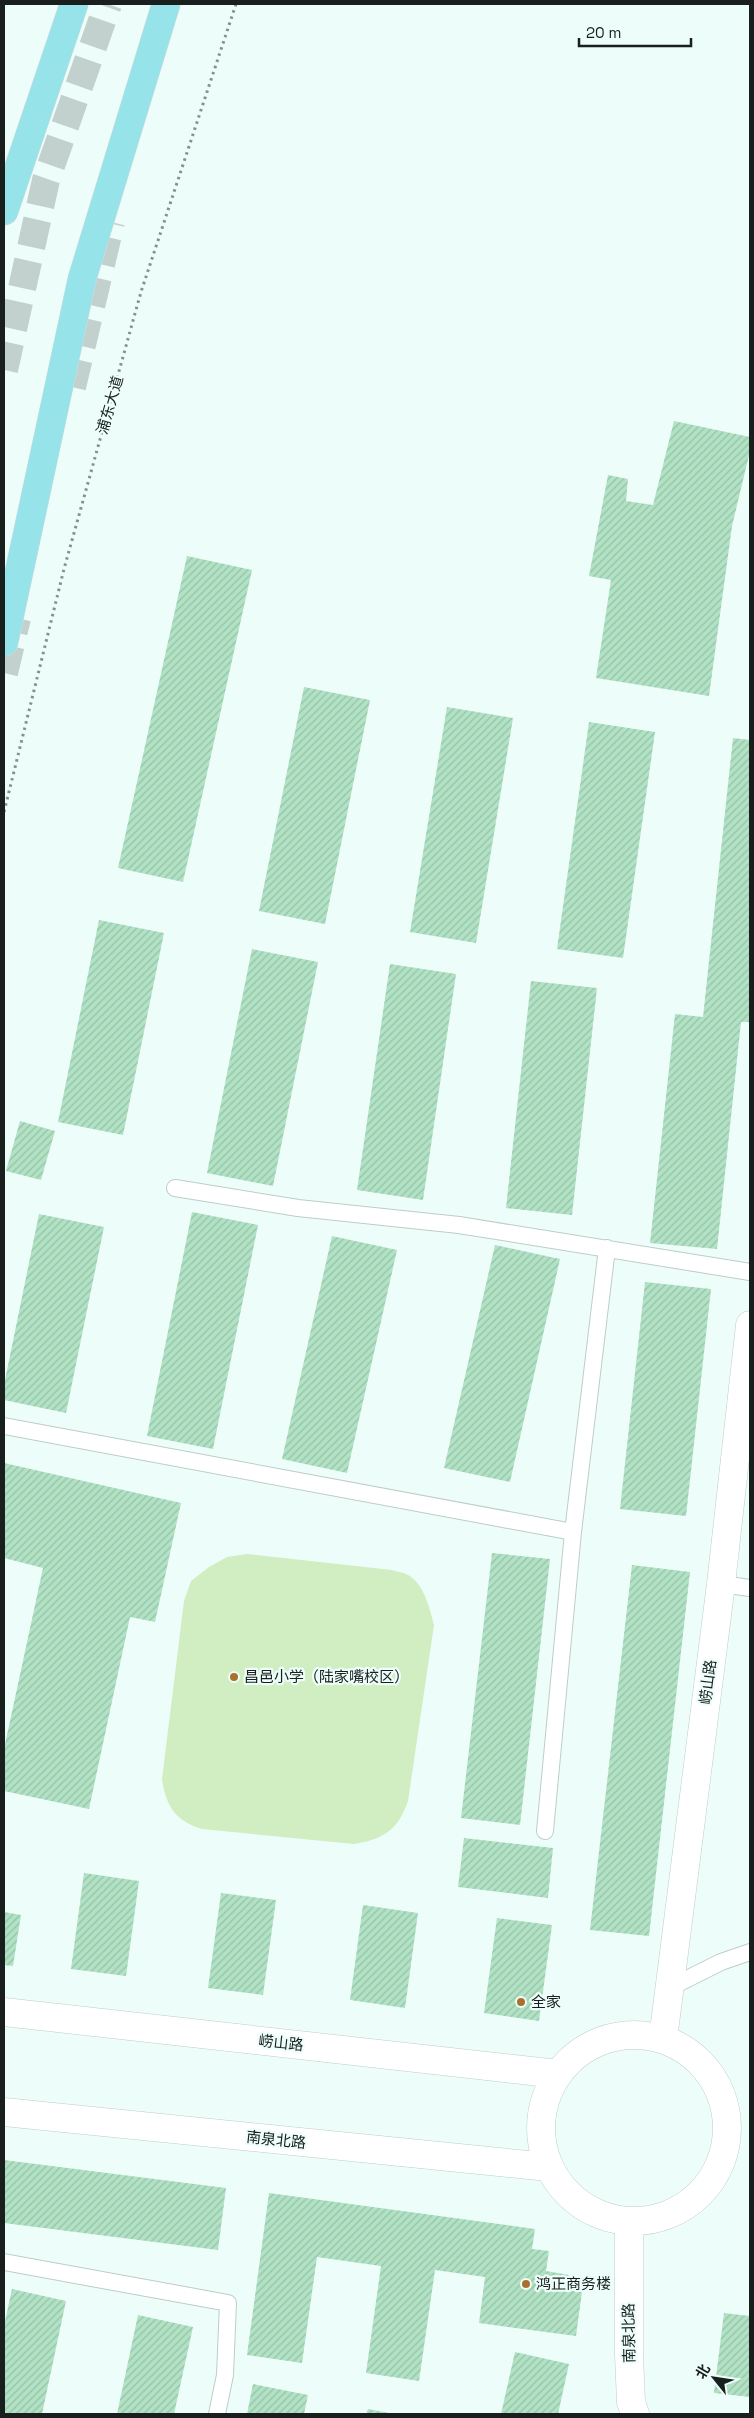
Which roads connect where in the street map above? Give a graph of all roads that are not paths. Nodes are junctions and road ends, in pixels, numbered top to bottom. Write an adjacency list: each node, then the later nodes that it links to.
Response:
1 (74, 4): 3 (main road)
2 (166, 4): 4 (main road)
3 (4, 211)
4 (5, 633)
5 (175, 1188): 6 (lane)
6 (607, 1248): 7 (lane); 10 (lane)
7 (750, 1272)
8 (750, 1325): 11 (street, 崂山路)
9 (4, 1426): 10 (lane)
10 (573, 1532): 13 (lane)
11 (721, 1584): 12 (lane); 15 (street, 崂山路)
12 (750, 1588)
13 (545, 1831)
14 (750, 1952): 15 (lane)
15 (669, 1988): 17 (street, 崂山路)
16 (4, 2012): 18 (street, 崂山路)
17 (663, 2039): 18 (street); 21 (street)
18 (558, 2074): 20 (street)
19 (4, 2112): 20 (street, 南泉北路)
20 (548, 2167): 21 (street)
21 (629, 2221): 24 (street, 南泉北路)
22 (4, 2262): 23 (lane)
23 (216, 2414)
24 (635, 2414)

